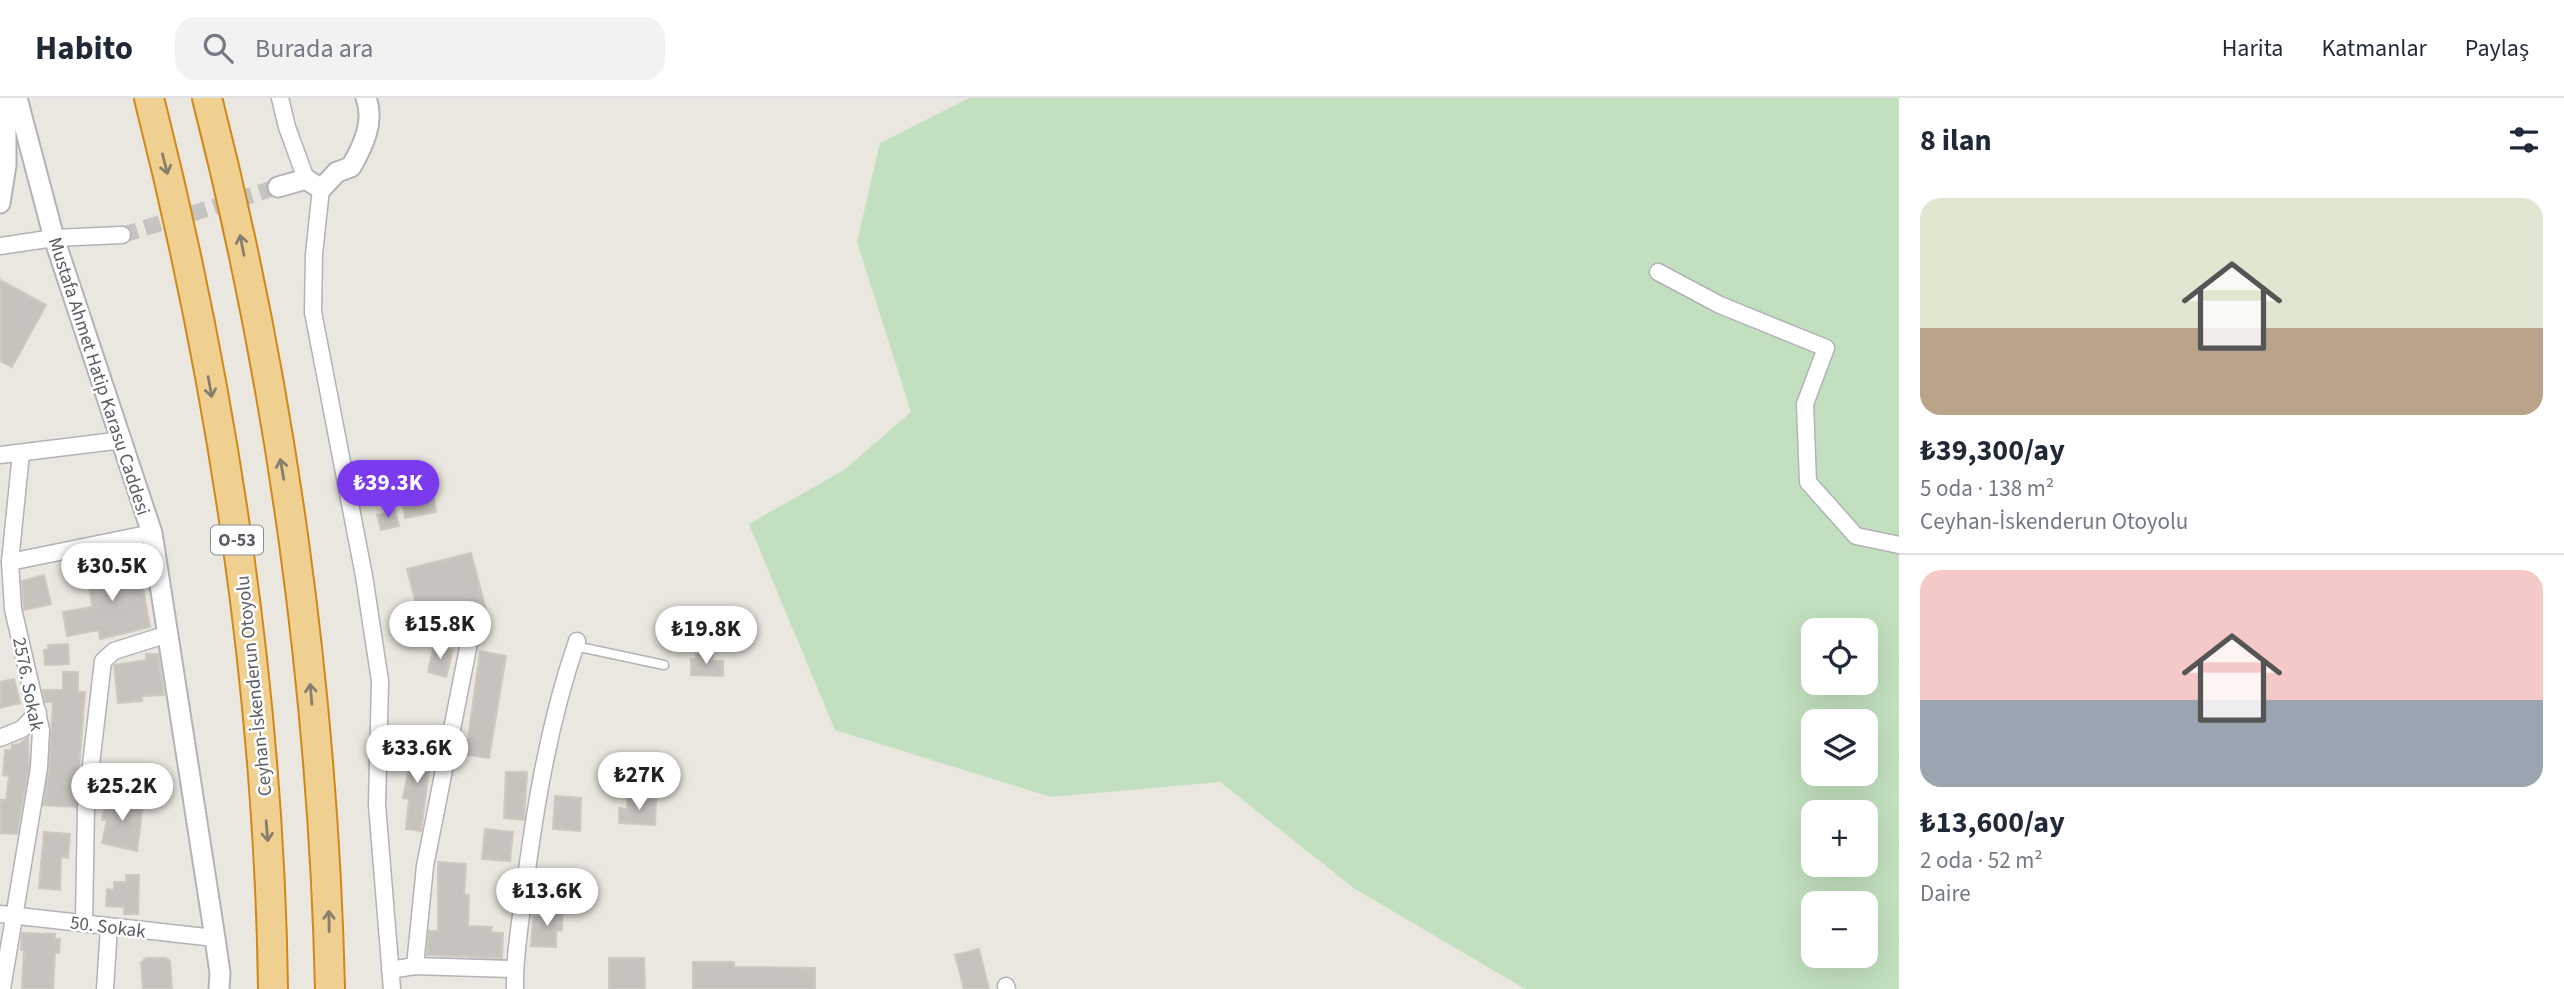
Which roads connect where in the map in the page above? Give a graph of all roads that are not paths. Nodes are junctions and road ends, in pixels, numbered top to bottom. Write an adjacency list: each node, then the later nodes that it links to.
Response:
1 (6, 98): 9 (street)
2 (17, 98): 11 (street, Mustafa Ahmet Hatip Karasu Caddesi)
3 (149, 98): 36 (highway, Ceyhan-İskenderun Otoyolu / O-53, one-way to 36)
4 (207, 98): 37 (highway, O-53, one-way to 4)
5 (280, 98): 7 (street)
6 (366, 98): 7 (street)
7 (313, 184): 8 (street); 32 (street)
8 (278, 187)
9 (0, 203)
10 (122, 235): 11 (street)
11 (54, 238): 12 (street); 14 (street, Mustafa Ahmet Hatip Karasu Caddesi)
12 (0, 246)
13 (1658, 272): 18 (street)
14 (123, 440): 15 (street); 17 (street, Mustafa Ahmet Hatip Karasu Caddesi)
15 (21, 453): 16 (street); 19 (street, 2576. Sokak)
16 (0, 454)
17 (152, 533): 19 (street); 20 (street, Mustafa Ahmet Hatip Karasu Caddesi)
18 (1899, 545)
19 (10, 562): 24 (street, 2576. Sokak)
20 (168, 634): 27 (street); 29 (street, Mustafa Ahmet Hatip Karasu Caddesi)
21 (469, 643): 30 (street)
22 (576, 643): 23 (lane); 31 (street)
23 (664, 665)
24 (38, 712): 25 (street); 26 (street, 2576. Sokak)
25 (0, 738)
26 (8, 914): 27 (street, 50. Sokak); 33 (street, 2576. Sokak)
27 (84, 922): 28 (street, 50. Sokak)
28 (109, 927): 29 (street, 50. Sokak); 34 (street)
29 (215, 938): 35 (street, Mustafa Ahmet Hatip Karasu Caddesi)
30 (415, 966): 31 (street); 32 (street)
31 (514, 969): 39 (street)
32 (390, 970): 38 (street)
33 (2, 989)
34 (105, 989)
35 (219, 989)
36 (273, 989)
37 (330, 989)
38 (392, 989)
39 (515, 989)

